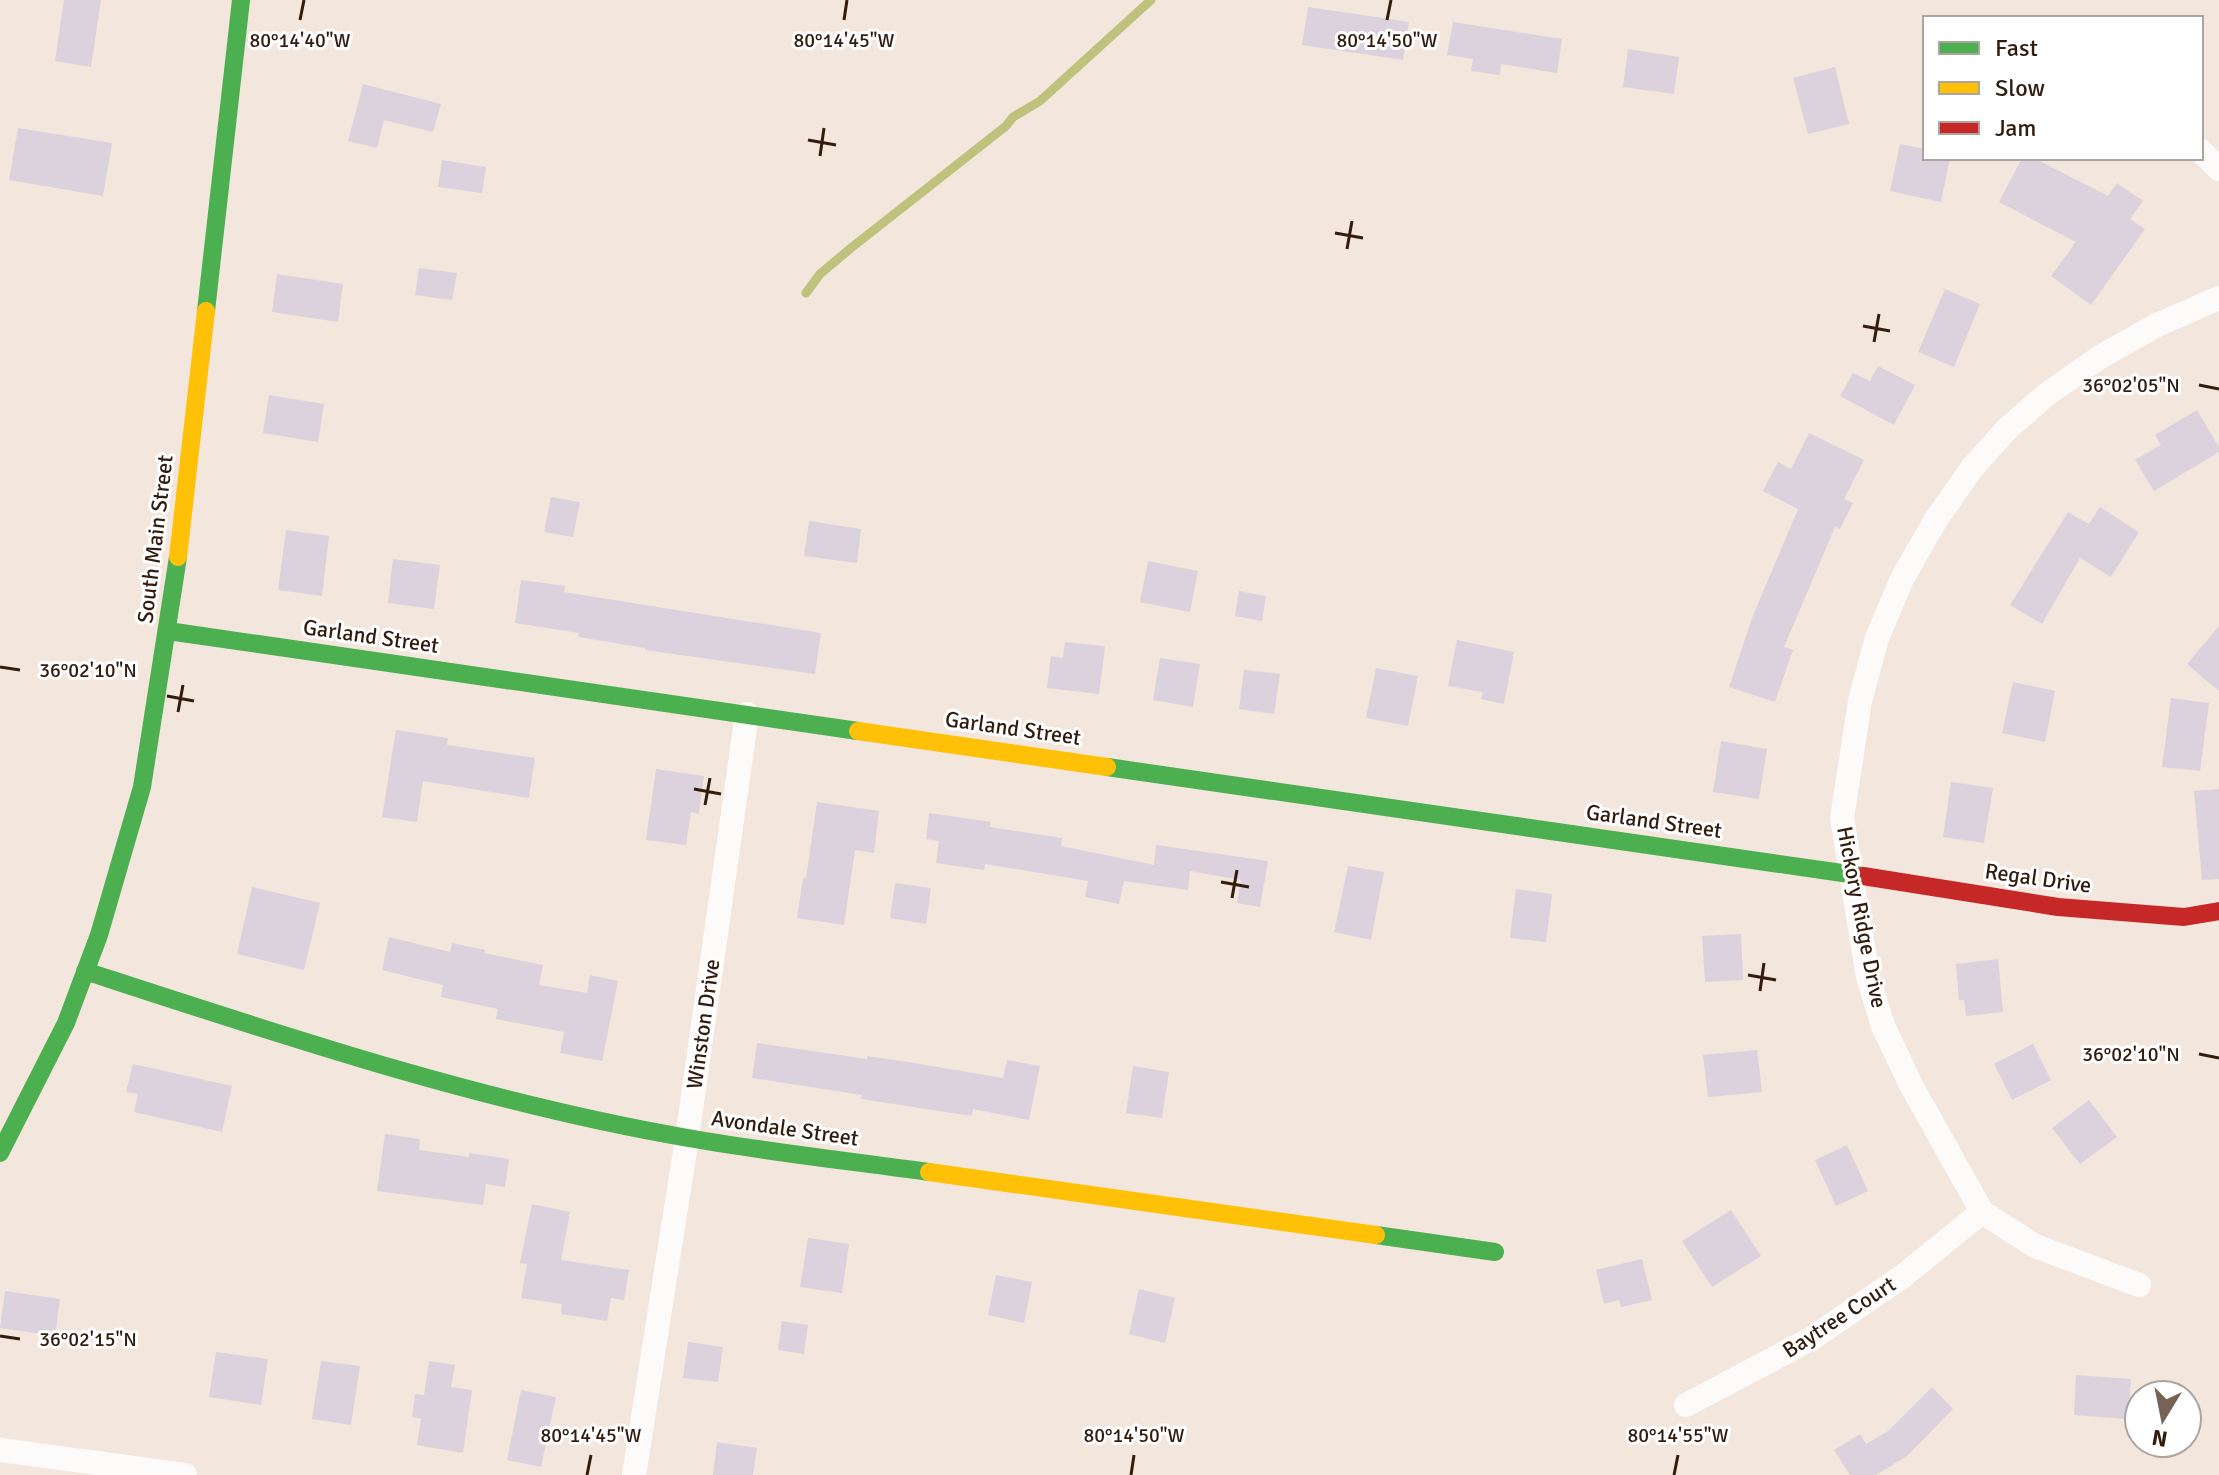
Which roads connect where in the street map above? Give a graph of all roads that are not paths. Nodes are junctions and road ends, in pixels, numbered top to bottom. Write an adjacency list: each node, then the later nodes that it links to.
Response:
1 (241, 0): 5 (street, South Main Street)
2 (2203, 153): 3 (street)
3 (2219, 169)
4 (2219, 298): 7 (street, Hickory Ridge Drive)
5 (168, 631): 6 (street, Garland Street); 9 (street, South Main Street)
6 (747, 714): 7 (street, Garland Street); 10 (street, Winston Drive)
7 (1851, 874): 8 (street, Regal Drive); 12 (street, Hickory Ridge Drive)
8 (2219, 911)
9 (85, 971): 10 (street, Avondale Street); 11 (street, South Main Street)
10 (687, 1138): 13 (street, Avondale Street); 18 (street, Winston Drive)
11 (0, 1153)
12 (1982, 1212): 14 (street, Hickory Ridge Drive); 15 (street, Baytree Court)
13 (1495, 1252)
14 (2139, 1285)
15 (1686, 1405)
16 (0, 1450): 17 (street)
17 (185, 1475)
18 (634, 1475)

